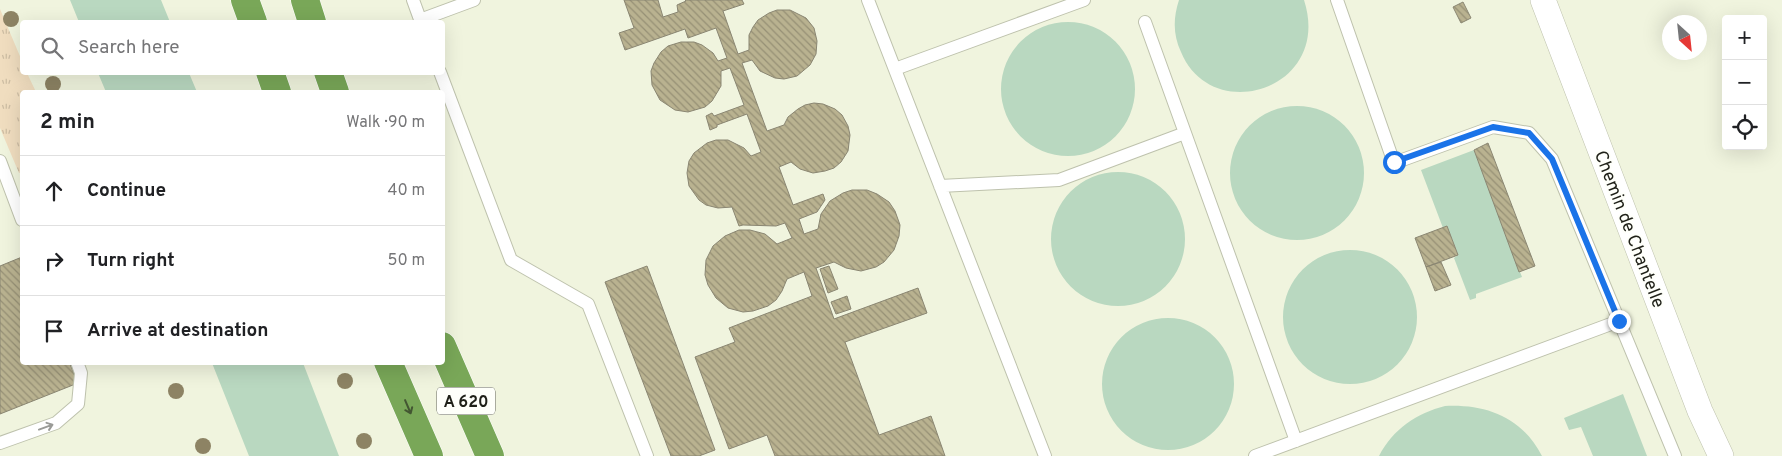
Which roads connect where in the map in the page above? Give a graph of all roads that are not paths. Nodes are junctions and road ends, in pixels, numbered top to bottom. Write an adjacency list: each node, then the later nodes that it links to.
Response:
1 (245, 0): 9 (highway)
2 (305, 0): 10 (highway)
3 (413, 0): 11 (lane)
4 (474, 0): 12 (lane)
5 (868, 0): 14 (lane)
6 (1084, 0): 14 (lane)
7 (1337, 0): 24 (lane)
8 (1543, 0): 36 (street, Chemin de Chantelle)
9 (252, 20)
10 (311, 20)
11 (420, 20)
12 (423, 20)
13 (1145, 22): 20 (lane)
14 (894, 70): 22 (lane)
15 (271, 75): 18 (highway)
16 (329, 75): 19 (highway)
17 (441, 75): 32 (lane)
18 (276, 90)
19 (334, 90)
20 (1185, 133): 22 (lane); 28 (lane)
21 (0, 162): 23 (lane)
22 (940, 186): 33 (lane)
23 (20, 215)
24 (1619, 321): 28 (lane); 35 (lane)
25 (445, 353): 31 (highway, A 620)
26 (78, 365): 29 (lane, one-way to 26)
27 (389, 365): 30 (highway, A 620, one-way to 30)
28 (1296, 441): 34 (lane)
29 (0, 444)
30 (429, 456)
31 (490, 456)
32 (647, 456)
33 (1045, 456)
34 (1255, 456)
35 (1675, 456)
36 (1720, 456)

